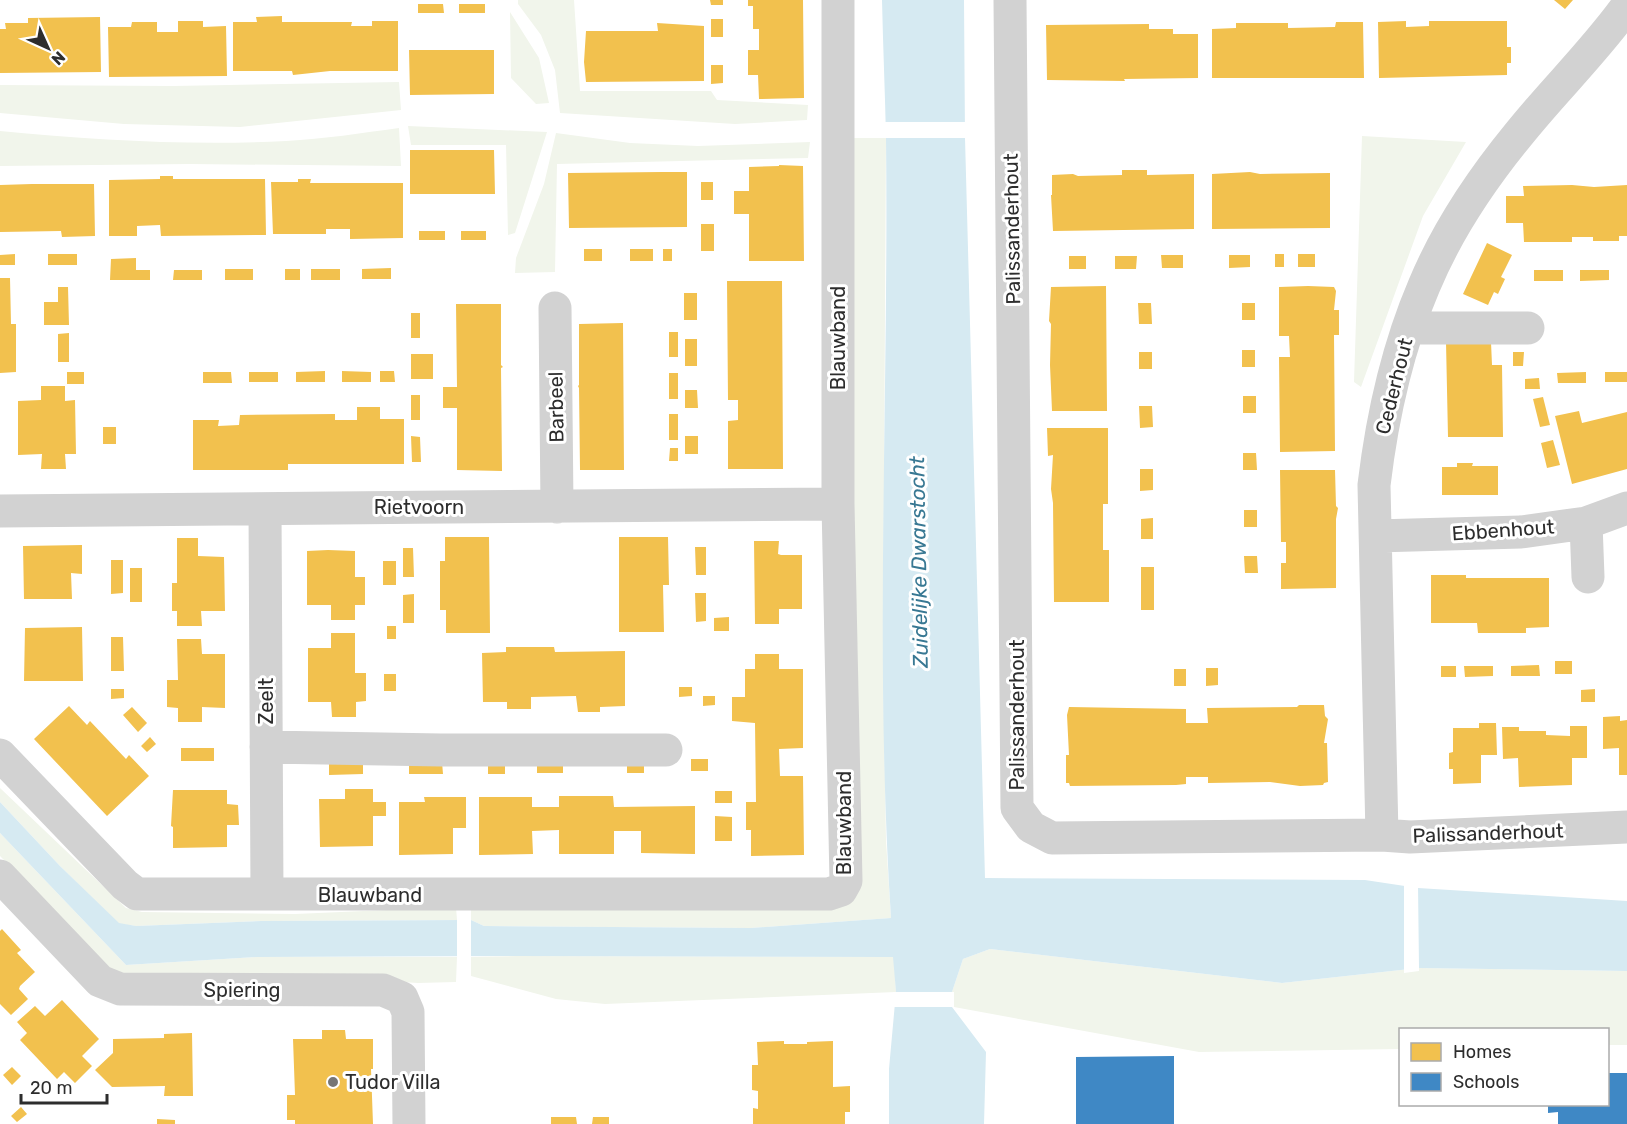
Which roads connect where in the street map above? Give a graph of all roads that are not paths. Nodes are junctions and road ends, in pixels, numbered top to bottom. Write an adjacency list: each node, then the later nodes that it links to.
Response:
1 (838, 0): 7 (street, Blauwband)
2 (1010, 0): 19 (street, Palissanderhout)
3 (1627, 6): 5 (street, Cederhout)
4 (555, 308): 8 (street, Barbeel)
5 (1408, 328): 6 (street); 13 (street, Cederhout)
6 (1528, 328)
7 (838, 504): 8 (street, Rietvoorn); 21 (street, Blauwband)
8 (557, 507): 9 (street, Rietvoorn)
9 (265, 508): 11 (street, Rietvoorn); 15 (street, Zeelt)
10 (1627, 508): 12 (street, Ebbenhout)
11 (0, 512)
12 (1586, 523): 13 (street, Ebbenhout); 14 (street)
13 (1376, 536): 19 (street, Cederhout)
14 (1588, 577)
15 (266, 747): 16 (street); 21 (street, Zeelt)
16 (666, 750)
17 (0, 755): 21 (street, Blauwband)
18 (1627, 827): 19 (street, Palissanderhout)
19 (1382, 836)
20 (0, 876): 22 (street, Spiering)
21 (267, 894)
22 (409, 1124)

